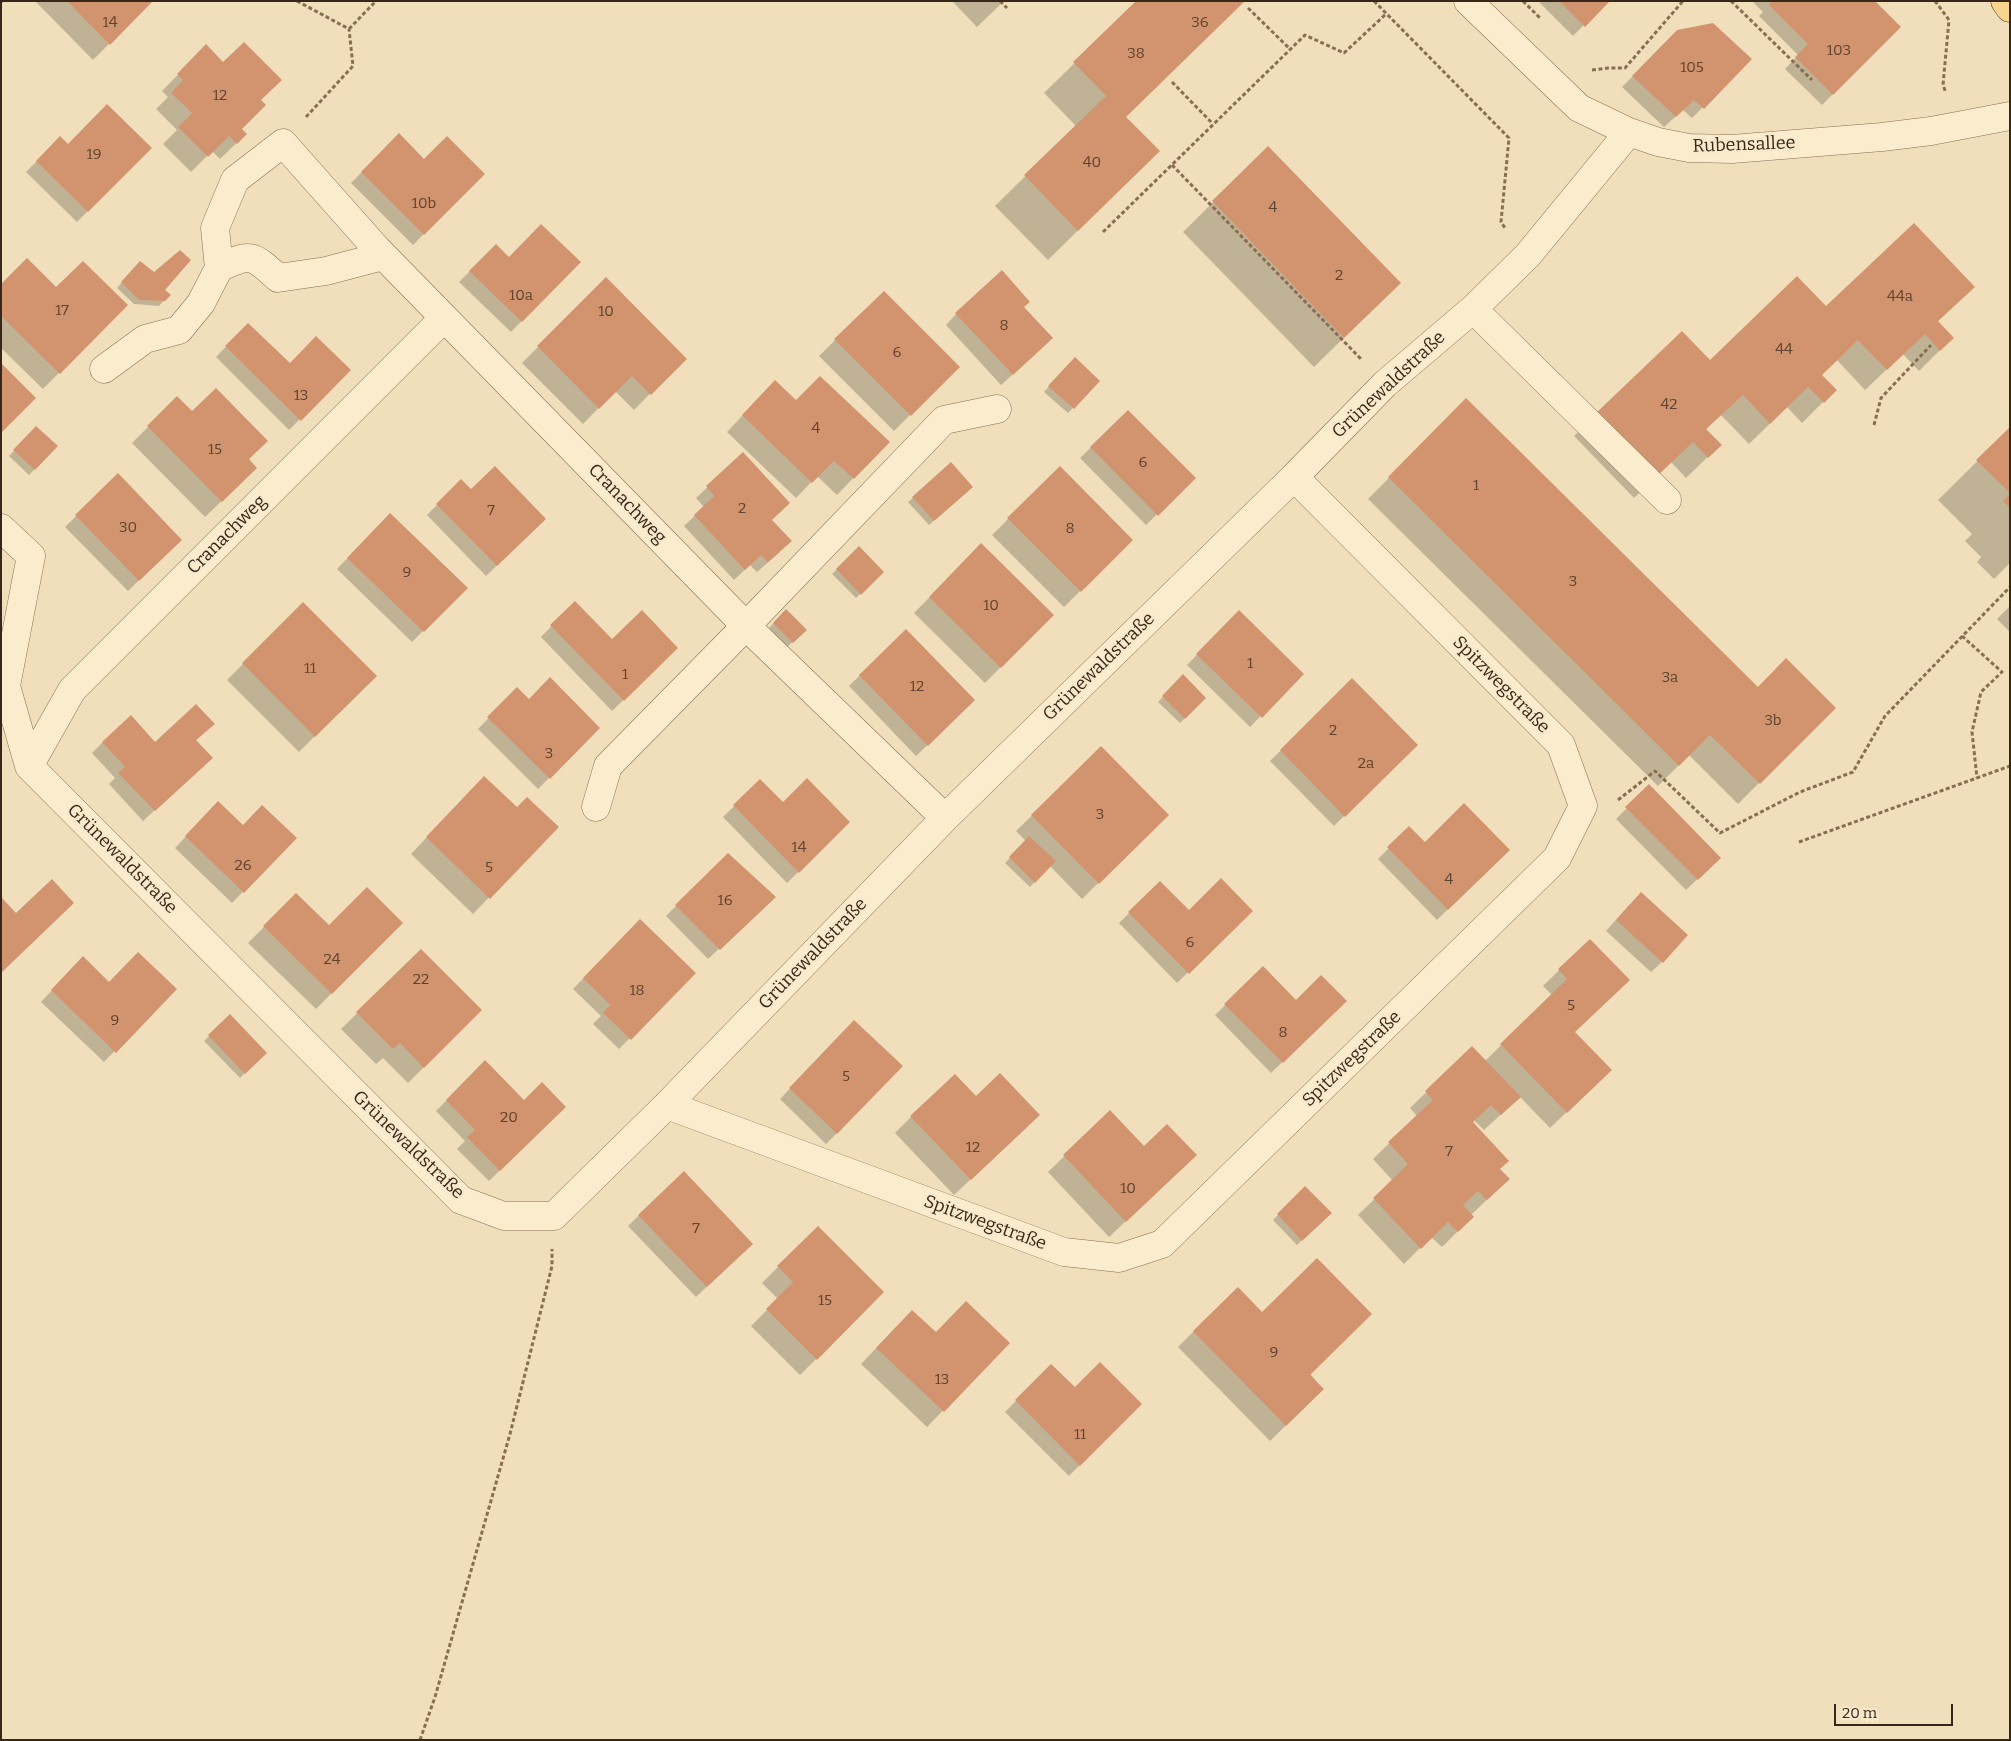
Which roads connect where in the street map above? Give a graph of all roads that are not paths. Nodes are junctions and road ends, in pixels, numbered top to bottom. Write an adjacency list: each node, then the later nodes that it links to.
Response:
1 (1468, 1): 5 (street, Rubensallee)
2 (2005, 1): 3 (main road)
3 (2010, 8)
4 (2010, 116): 5 (street, Rubensallee)
5 (1629, 132): 8 (street, Grünewaldstraße)
6 (383, 256): 7 (street); 7 (street, Cranachweg); 9 (street, Cranachweg)
7 (219, 268): 10 (street)
8 (1473, 309): 12 (street, Grünewaldstraße); 13 (street)
9 (444, 318): 15 (street, Cranachweg); 17 (street, Cranachweg)
10 (104, 369)
11 (998, 409): 15 (street)
12 (1294, 477): 19 (street, Grünewaldstraße); 20 (street, Spitzwegstraße)
13 (1667, 500)
14 (1, 528): 16 (street)
15 (746, 626): 18 (street); 19 (street, Cranachweg)
16 (4, 686): 17 (street, Grünewaldstraße)
17 (29, 766): 20 (street, Grünewaldstraße)
18 (596, 807)
19 (944, 818): 20 (street, Grünewaldstraße)
20 (667, 1105)

